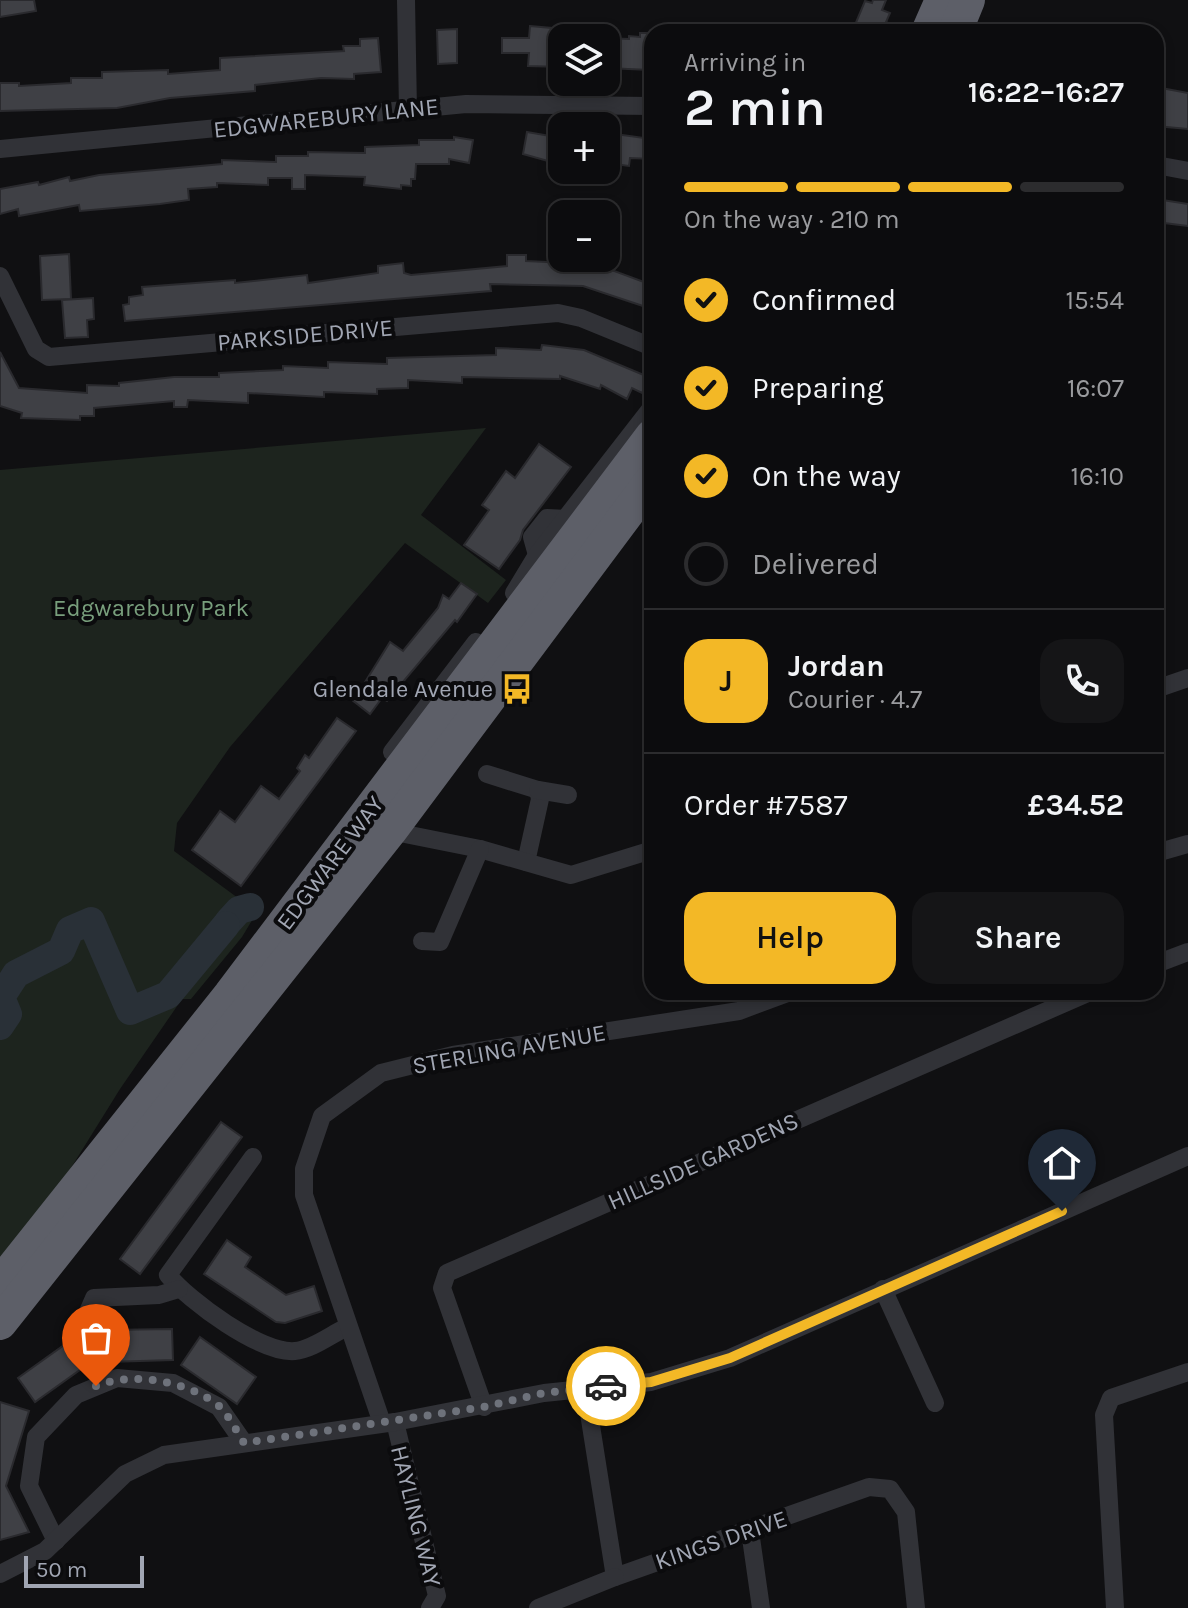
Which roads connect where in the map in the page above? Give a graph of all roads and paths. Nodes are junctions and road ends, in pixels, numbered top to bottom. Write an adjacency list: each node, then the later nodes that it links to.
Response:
1 (406, 0): 7 (street)
2 (942, 0): 4 (highway)
3 (968, 0): 5 (highway)
4 (932, 24)
5 (958, 24)
6 (644, 106): 7 (street, EDGWAREBURY LANE)
7 (408, 110): 8 (street, EDGWAREBURY LANE)
8 (0, 149)
9 (1164, 166): 10 (street)
10 (1188, 171)
11 (0, 276): 12 (street, PARKSIDE DRIVE)
12 (644, 344)
13 (644, 418): 27 (street, EDGWARE WAY)
14 (644, 446): 27 (highway, EDGWARE WAY)
15 (644, 491): 21 (highway, EDGWARE WAY)
16 (1188, 678): 17 (street)
17 (1164, 686)
18 (487, 774): 19 (street)
19 (538, 790): 20 (street); 26 (street)
20 (568, 795)
21 (390, 831): 23 (street); 39 (highway, EDGWARE WAY)
22 (1188, 844): 24 (street)
23 (480, 849): 26 (street); 28 (street)
24 (1164, 851)
25 (644, 852): 26 (street)
26 (526, 862)
27 (288, 906): 35 (highway, EDGWARE WAY)
28 (422, 941)
29 (1188, 952): 30 (street)
30 (1164, 961)
31 (769, 1000): 40 (street, STERLING AVENUE)
32 (1072, 1000): 44 (street, HILLSIDE GARDENS)
33 (1188, 1156): 37 (street)
34 (253, 1157): 36 (street)
35 (0, 1284)
36 (179, 1289): 38 (street); 40 (street)
37 (883, 1289): 42 (street); 43 (street)
38 (87, 1314)
39 (0, 1323)
40 (347, 1327): 45 (street, STERLING AVENUE)
41 (1188, 1372): 56 (street)
42 (585, 1388): 44 (street); 50 (street)
43 (935, 1403)
44 (484, 1407): 45 (street)
45 (388, 1423): 46 (street); 52 (street, HAYLING WAY)
46 (244, 1443): 48 (street); 48 (street)
47 (750, 1531): 50 (street, KINGS DRIVE); 54 (street); 55 (street, KINGS DRIVE)
48 (56, 1541): 49 (street)
49 (0, 1574)
50 (615, 1577): 51 (street, KINGS DRIVE)
51 (576, 1602): 53 (street, KINGS DRIVE)
52 (430, 1608)
53 (538, 1608)
54 (761, 1608)
55 (916, 1608)
56 (1115, 1608)

